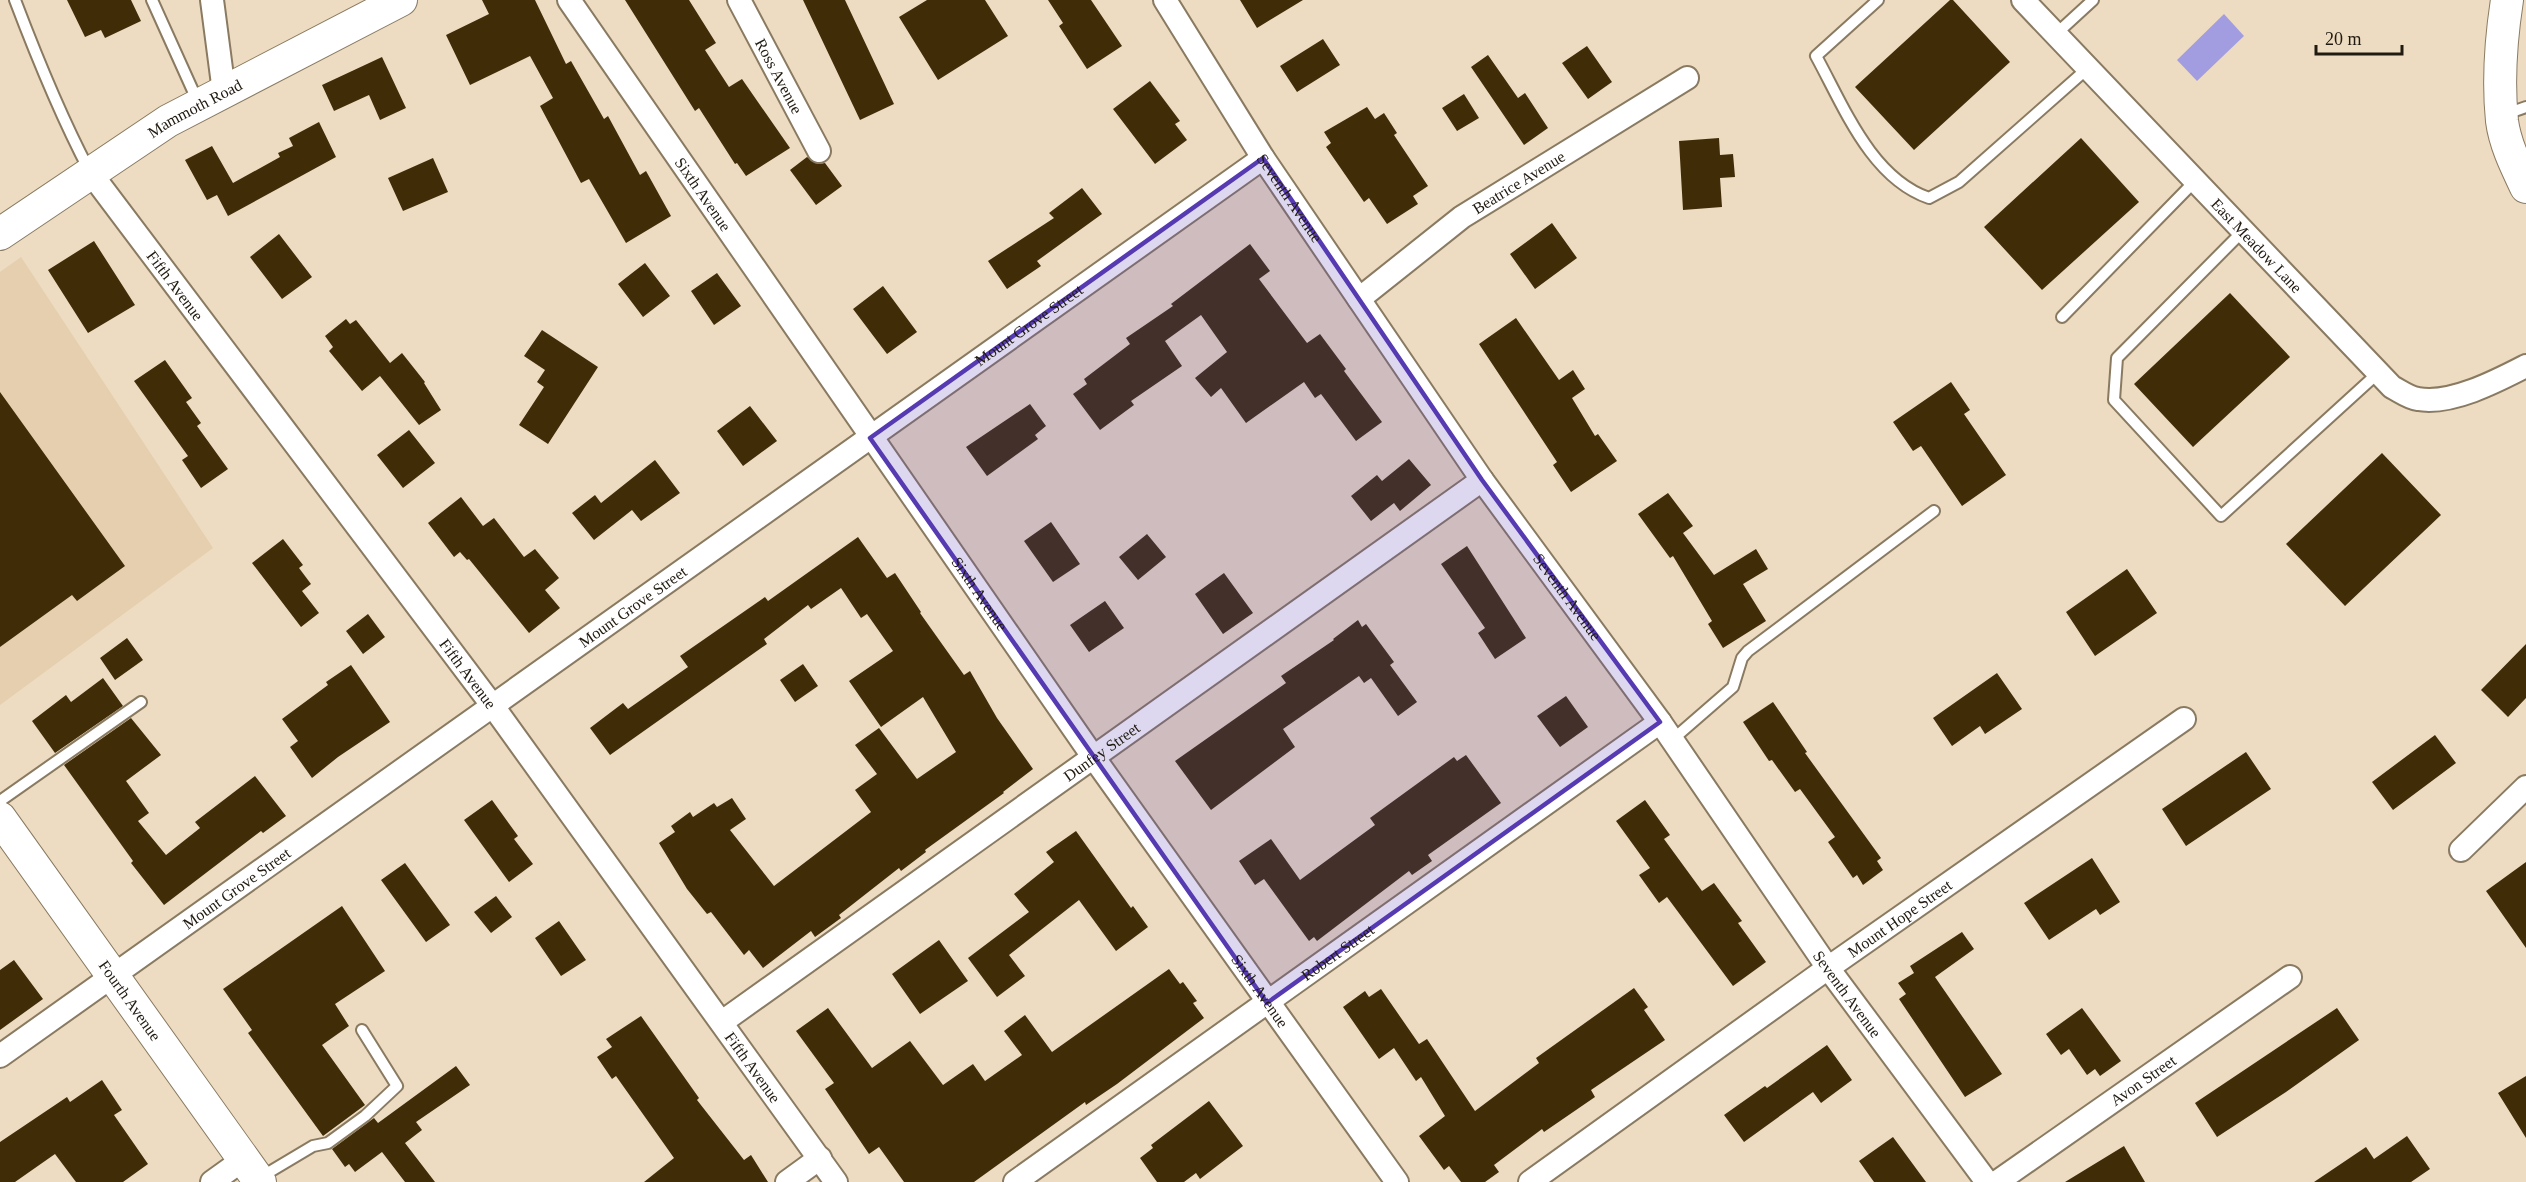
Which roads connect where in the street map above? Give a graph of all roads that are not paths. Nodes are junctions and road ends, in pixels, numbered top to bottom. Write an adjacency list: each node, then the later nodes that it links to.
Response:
1 (15, 0): 19 (lane)
2 (152, 0): 15 (lane)
3 (212, 0): 15 (street)
4 (400, 0): 15 (street, Mammoth Road)
5 (569, 0): 28 (street, Sixth Avenue)
6 (739, 0): 17 (street, Ross Avenue)
7 (1165, 0): 18 (street, Seventh Avenue)
8 (1878, 0): 13 (lane)
9 (2023, 0): 12 (street, East Meadow Lane)
10 (2093, 0): 12 (lane)
11 (2507, 0): 16 (street)
12 (2056, 34): 13 (street, East Meadow Lane)
13 (2088, 68): 20 (street, East Meadow Lane)
14 (1687, 78): 24 (street, Beatrice Avenue)
15 (212, 98): 19 (street, Mammoth Road)
16 (2514, 111): 21 (street)
17 (819, 151)
18 (1263, 158): 24 (street, Seventh Avenue); 28 (street, Mount Grove Street)
19 (90, 172): 23 (street, Mammoth Road); 32 (street, Fifth Avenue)
20 (2195, 181): 22 (street, East Meadow Lane); 25 (lane)
21 (2526, 187)
22 (2243, 231): 27 (street, East Meadow Lane); 27 (lane)
23 (0, 234)
24 (1359, 299): 29 (street, Seventh Avenue)
25 (2062, 317)
26 (2526, 366): 27 (street, East Meadow Lane)
27 (2378, 373)
28 (870, 438): 32 (street, Mount Grove Street); 35 (street, Sixth Avenue)
29 (1482, 480): 34 (street, Seventh Avenue); 35 (street, Dunfey Street)
30 (1934, 511): 34 (lane)
31 (141, 702): 37 (lane)
32 (493, 706): 41 (street, Mount Grove Street); 44 (street, Fifth Avenue)
33 (2184, 719): 40 (street, Mount Hope Street)
34 (1666, 731): 40 (street, Seventh Avenue); 43 (street, Robert Street)
35 (1094, 758): 43 (street, Sixth Avenue); 44 (street, Dunfey Street)
36 (2526, 787): 39 (street)
37 (0, 801)
38 (0, 818): 41 (street, Fourth Avenue)
39 (2461, 850)
40 (1828, 968): 54 (street, Mount Hope Street); 55 (street, Seventh Avenue)
41 (113, 976): 46 (street, Mount Grove Street); 48 (street, Fourth Avenue)
42 (2290, 977): 56 (street, Avon Street)
43 (1268, 1003): 52 (street, Robert Street); 53 (street, Sixth Avenue)
44 (722, 1022): 47 (street, Fifth Avenue)
45 (362, 1030): 48 (lane)
46 (0, 1056)
47 (820, 1158): 50 (street); 51 (street, Fifth Avenue)
48 (254, 1173): 49 (street)
49 (212, 1182)
50 (787, 1182)
51 (836, 1182)
52 (1015, 1182)
53 (1397, 1182)
54 (1530, 1182)
55 (1987, 1182)
56 (1997, 1182)

